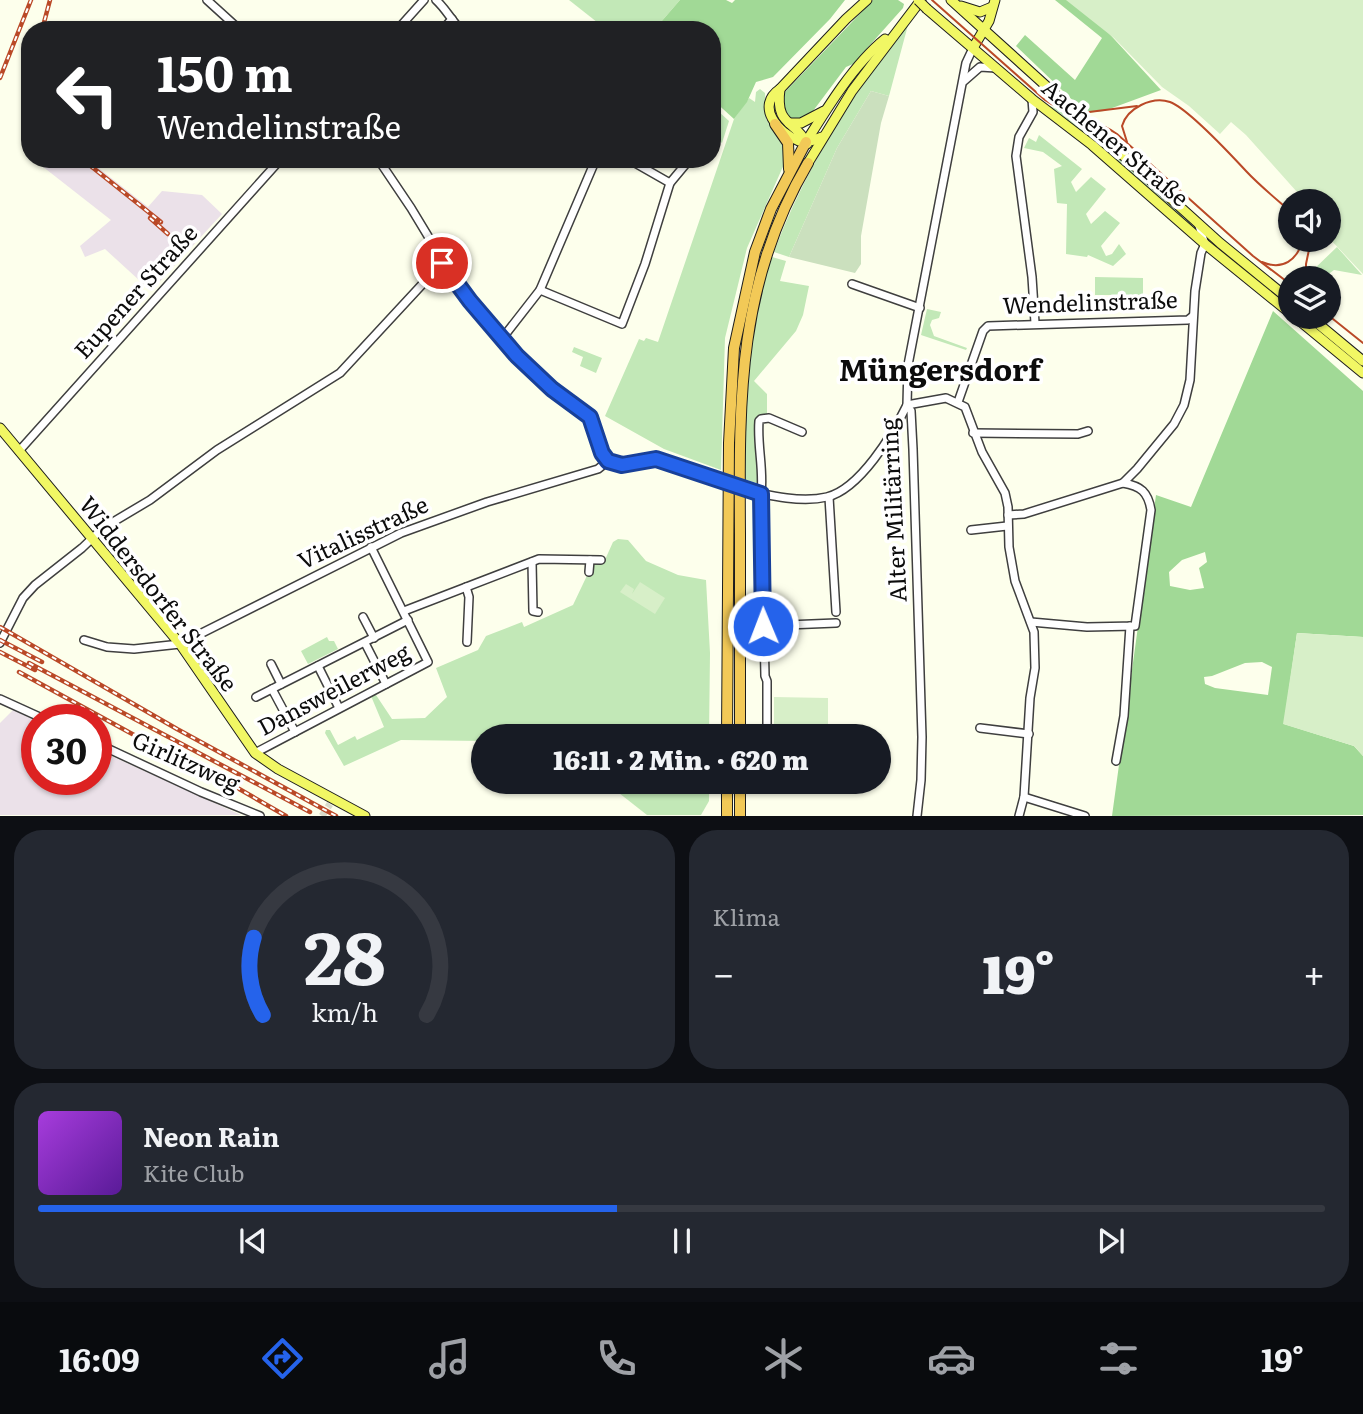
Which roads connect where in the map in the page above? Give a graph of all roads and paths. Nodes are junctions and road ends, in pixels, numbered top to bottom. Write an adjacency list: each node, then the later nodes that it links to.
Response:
1 (207, 0): 11 (street)
2 (424, 0): 12 (street)
3 (436, 0): 9 (street)
4 (858, 0): 10 (main road)
5 (867, 0): 10 (main road)
6 (919, 0): 14 (main road); 15 (main road, Aachener Straße, bridge)
7 (951, 0): 8 (main road); 13 (main road, Aachener Straße)
8 (994, 3): 13 (main road)
9 (452, 19)
10 (846, 19): 18 (main road)
11 (230, 21)
12 (405, 21)
13 (984, 30): 15 (main road); 33 (main road, Aachener Straße)
14 (895, 32): 20 (main road); 23 (main road)
15 (973, 48): 16 (main road, Aachener Straße); 17 (street, Alter Militärring)
16 (998, 68): 17 (street); 19 (main road, Aachener Straße)
17 (963, 81): 41 (street, Alter Militärring)
18 (780, 89): 21 (main road); 22 (main road)
19 (1032, 99): 35 (main road, Aachener Straße); 43 (street)
20 (825, 110): 21 (main road); 24 (main road)
21 (787, 123): 24 (main road)
22 (775, 124): 24 (main road); 31 (highway)
23 (821, 137): 24 (main road); 25 (main road)
24 (806, 142): 25 (main road); 31 (highway)
25 (808, 163): 97 (highway)
26 (273, 168): 55 (street, Eupener Straße)
27 (384, 168): 36 (street)
28 (592, 168): 38 (street)
29 (644, 168): 32 (street)
30 (682, 168): 32 (street)
31 (789, 171): 96 (highway)
32 (670, 183): 38 (street)
33 (1199, 225): 34 (main road, Aachener Straße); 35 (street, Wendelinstraße)
34 (1220, 243): 35 (street); 39 (main road, Aachener Straße)
35 (1205, 244): 40 (main road, Aachener Straße); 42 (street, Wendelinstraße)
36 (442, 263): 46 (street); 65 (street)
37 (852, 284): 41 (street)
38 (540, 290): 46 (street)
39 (1278, 290)
40 (1278, 303)
41 (920, 307): 50 (street, Alter Militärring)
42 (1193, 316): 43 (street, Wendelinstraße); 57 (street)
43 (1035, 323): 49 (street, Wendelinstraße)
44 (1309, 329): 48 (main road)
45 (1324, 329): 47 (main road)
46 (501, 340): 56 (street)
47 (1363, 361)
48 (1363, 373)
49 (958, 402): 50 (street); 54 (street)
50 (908, 405): 61 (street); 112 (street, Alter Militärring)
51 (0, 428): 55 (main road, Widdersdorfer Straße)
52 (1088, 431): 54 (street)
53 (802, 432): 60 (street)
54 (974, 433): 62 (street)
55 (19, 452): 65 (main road, Widdersdorfer Straße)
56 (608, 461): 60 (street, Vitalisstraße, bridge); 66 (street, Vitalisstraße)
57 (1138, 469): 58 (street); 59 (street)
58 (1123, 483): 59 (street); 62 (street)
59 (1141, 488): 80 (street)
60 (761, 494): 61 (street); 79 (street)
61 (829, 496): 74 (street)
62 (1008, 515): 63 (street)
63 (1007, 526): 64 (street); 77 (street)
64 (971, 530)
65 (92, 539): 84 (street); 86 (main road, Widdersdorfer Straße)
66 (371, 547): 72 (street, Dansweilerweg); 86 (street, Vitalisstraße)
67 (590, 560): 68 (street); 69 (street); 70 (street)
68 (601, 560)
69 (532, 562): 71 (street); 73 (street)
70 (589, 572)
71 (466, 587): 72 (street); 83 (street)
72 (404, 611): 76 (street, Dansweilerweg)
73 (538, 612)
74 (836, 612)
75 (363, 617): 81 (street)
76 (408, 620): 81 (street); 90 (street, Dansweilerweg)
77 (1031, 622): 80 (street); 101 (street)
78 (836, 623): 79 (street)
79 (763, 626): 98 (street)
80 (1133, 626): 104 (street)
81 (374, 638): 85 (street)
82 (84, 640): 86 (street, Vitalisstraße)
83 (467, 642)
84 (0, 643)
85 (365, 643): 88 (street); 90 (street)
86 (180, 645): 103 (main road, Widdersdorfer Straße)
87 (271, 664): 89 (street)
88 (318, 666): 89 (street); 94 (street)
89 (281, 684): 91 (street)
90 (386, 684): 94 (street, Dansweilerweg)
91 (272, 689): 92 (street); 100 (street)
92 (256, 697)
93 (0, 699): 95 (street)
94 (339, 708): 100 (street, Dansweilerweg)
95 (21, 709)
96 (727, 724)
97 (740, 724)
98 (767, 724)
99 (980, 728): 101 (street)
100 (295, 732): 103 (street, Dansweilerweg)
101 (1029, 734): 107 (street)
102 (112, 750): 108 (street, Girlitzweg)
103 (256, 752): 109 (main road, Widdersdorfer Straße)
104 (1116, 761)
105 (727, 794): 110 (highway)
106 (740, 794): 111 (highway)
107 (1024, 797): 113 (street); 114 (street)
108 (260, 816)
109 (365, 816)
110 (727, 816)
111 (740, 816)
112 (917, 816)
113 (1019, 816)
114 (1085, 816)

